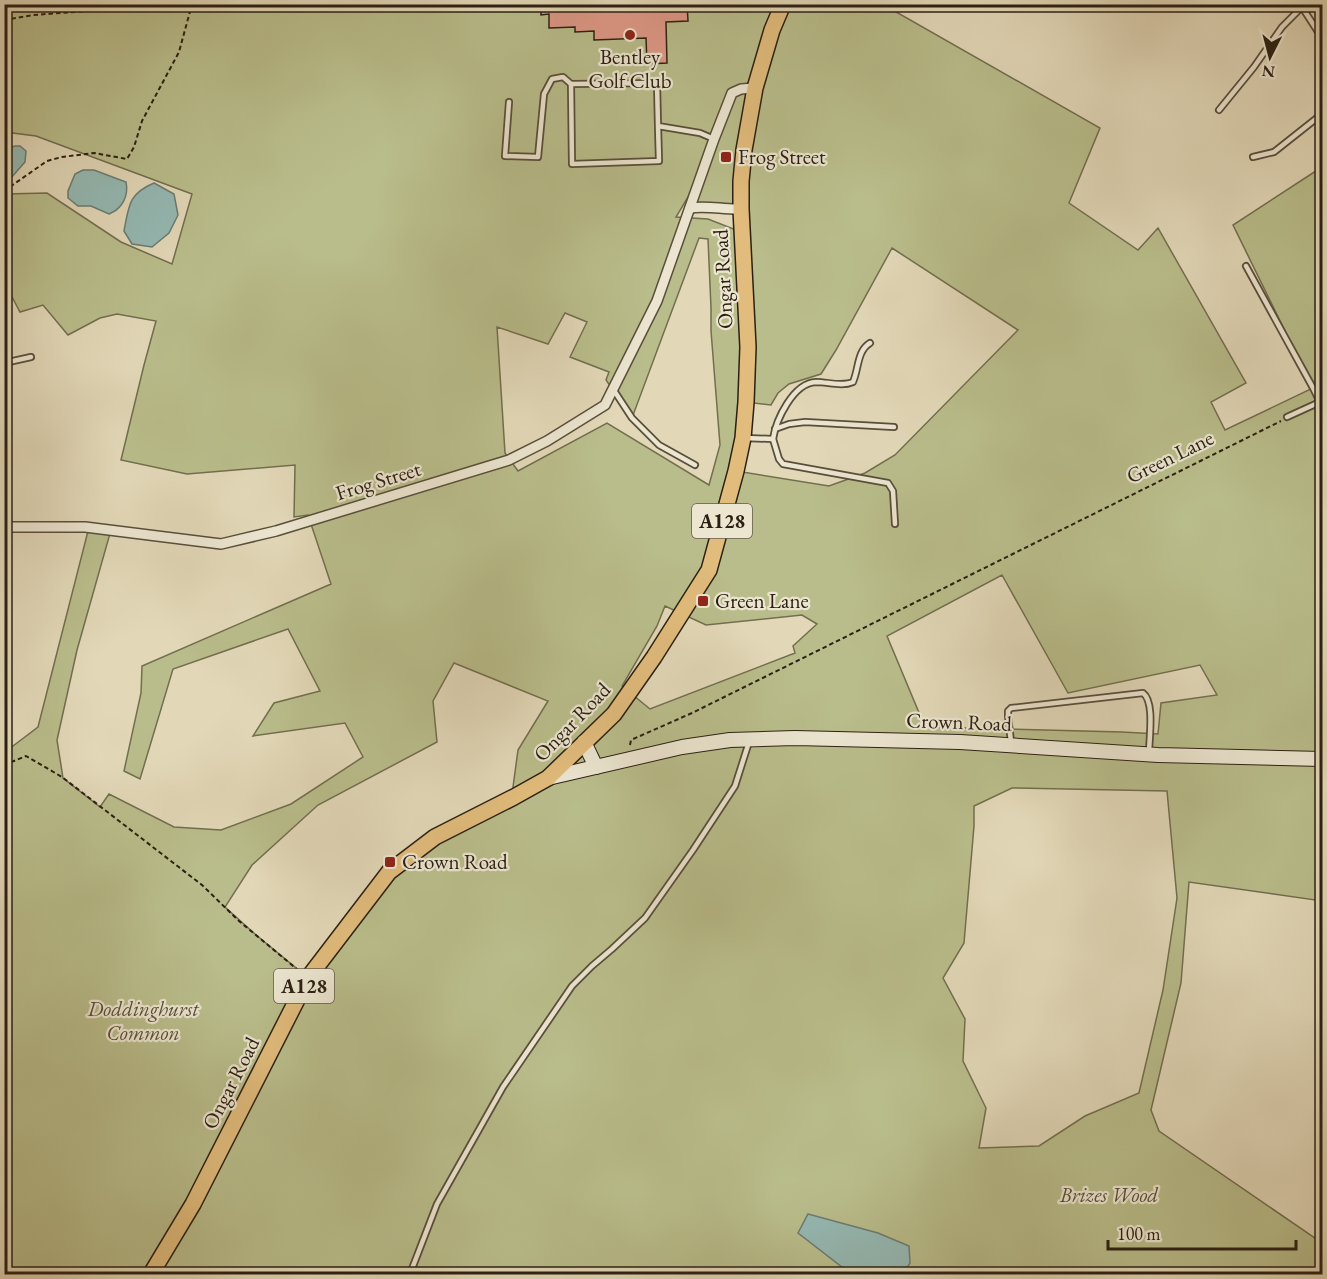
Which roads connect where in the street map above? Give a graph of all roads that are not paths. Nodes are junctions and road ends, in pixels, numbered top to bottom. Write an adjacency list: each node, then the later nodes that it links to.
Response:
1 (783, 4): 5 (main road, Ongar Road / A128)
2 (1301, 6): 3 (lane); 7 (lane)
3 (1323, 38)
4 (571, 84): 6 (lane); 9 (lane); 9 (lane)
5 (755, 88): 10 (street, Frog Street); 13 (main road, Ongar Road / A128)
6 (509, 102)
7 (1219, 110)
8 (1323, 114): 11 (lane)
9 (658, 126): 10 (lane)
10 (714, 139): 12 (street, Frog Street)
11 (1253, 157)
12 (690, 208): 13 (street); 18 (street, Frog Street)
13 (741, 209): 23 (main road, Ongar Road / A128)
14 (1246, 266): 19 (lane)
15 (870, 343): 22 (lane)
16 (31, 357): 17 (lane)
17 (4, 363)
18 (613, 389): 25 (lane); 27 (street, Frog Street)
19 (1321, 402): 20 (lane)
20 (1287, 417)
21 (894, 427): 22 (lane)
22 (775, 429): 24 (lane)
23 (742, 438): 24 (lane); 29 (main road, Ongar Road / A128)
24 (773, 439): 26 (lane)
25 (695, 465)
26 (895, 524)
27 (4, 527)
28 (749, 739): 30 (street, Crown Road); 33 (street, Crown Road); 36 (lane)
29 (584, 742): 33 (street); 34 (main road, Ongar Road / A128)
30 (1011, 745): 31 (street, Crown Road); 31 (lane)
31 (1149, 754): 32 (street, Crown Road)
32 (1323, 759)
33 (596, 767): 34 (street, Crown Road)
34 (548, 778): 35 (main road, Ongar Road / A128)
35 (151, 1275)
36 (410, 1275)

